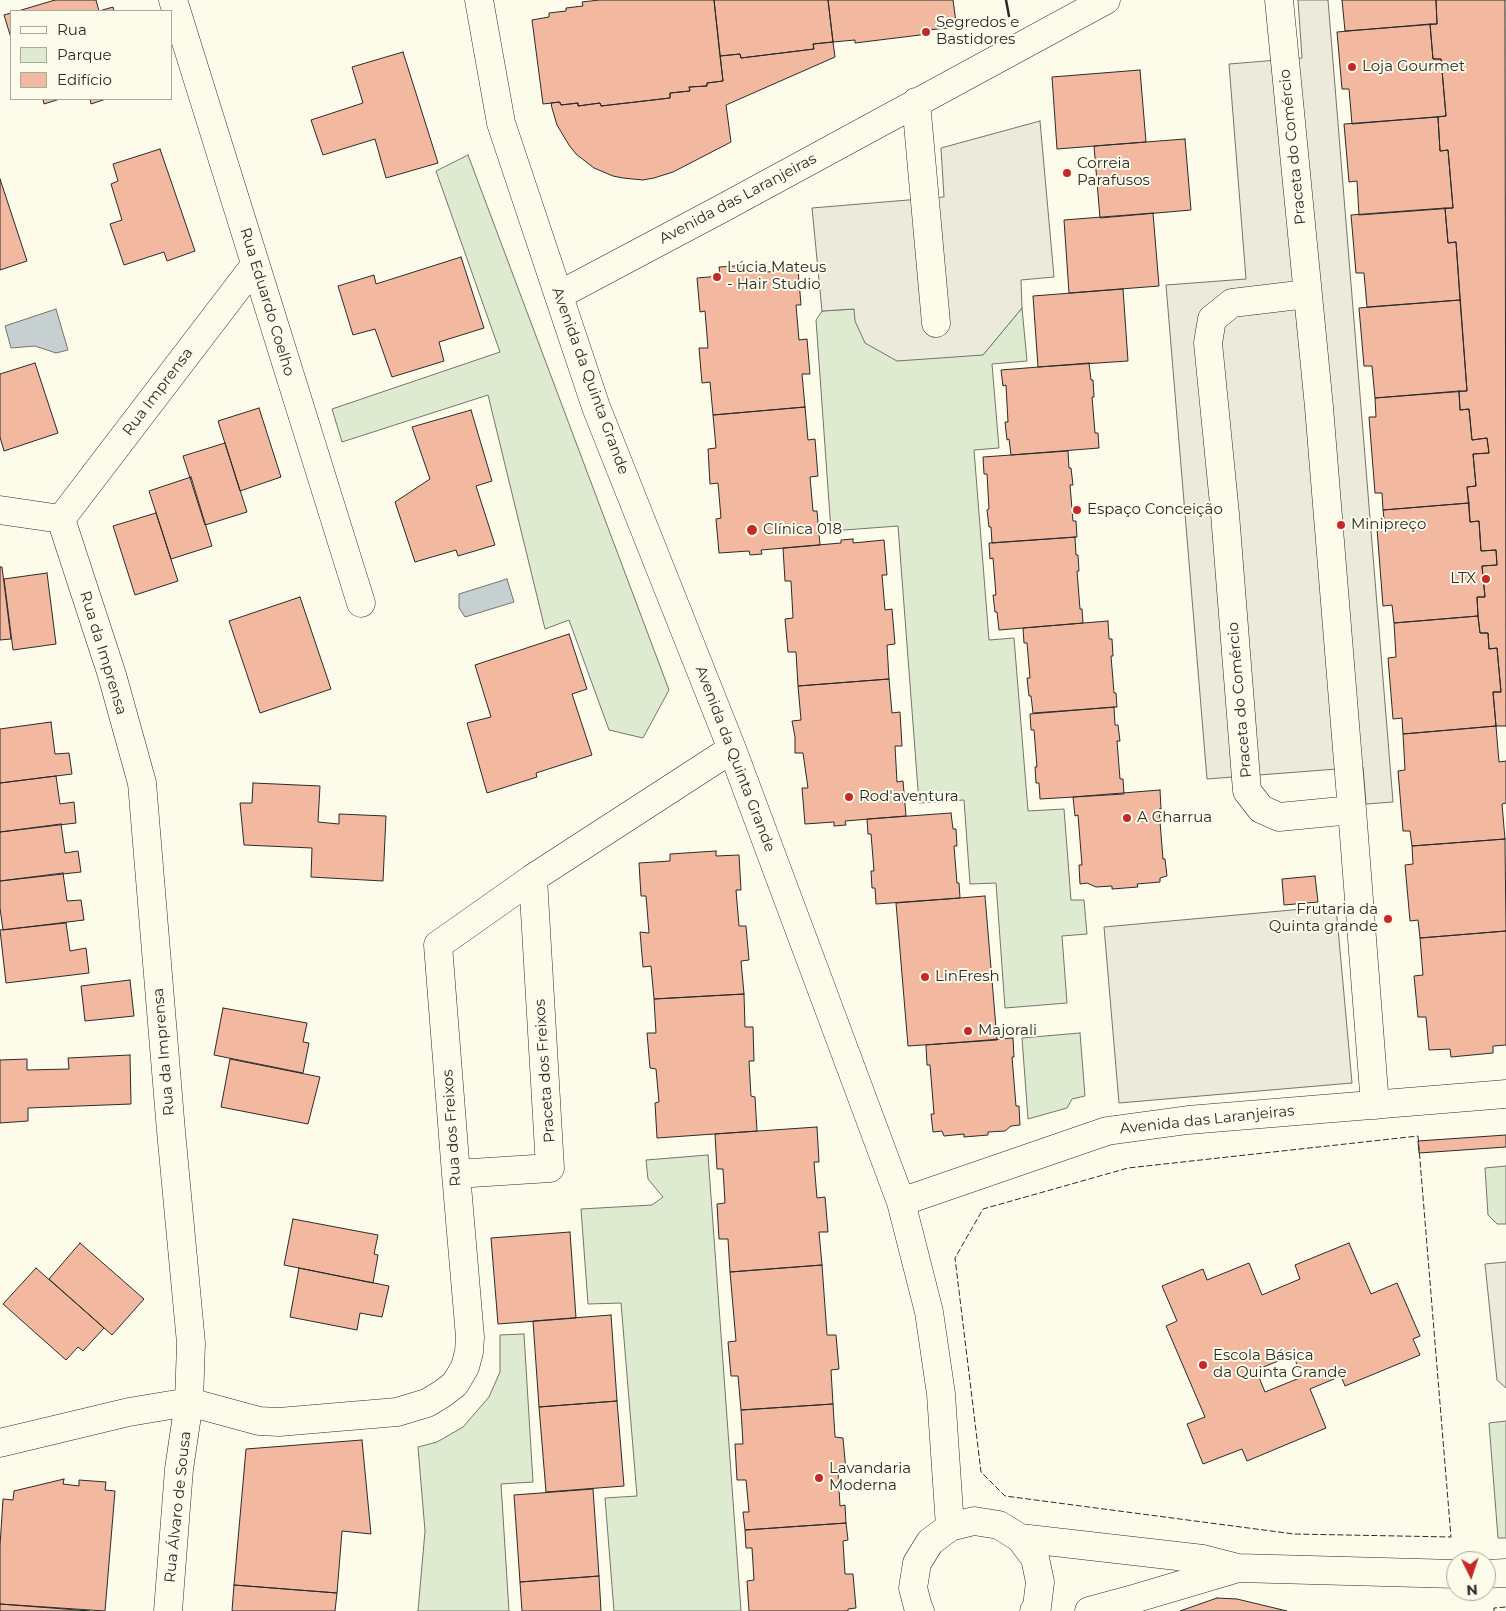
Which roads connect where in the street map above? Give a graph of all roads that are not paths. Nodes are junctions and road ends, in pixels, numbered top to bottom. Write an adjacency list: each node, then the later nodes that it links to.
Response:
1 (173, 0): 6 (street, Rua Eduardo Coelho)
2 (479, 0): 7 (street, Avenida da Quinta Grande)
3 (1106, 0): 5 (street, Avenida das Laranjeiras)
4 (1279, 0): 8 (street, Praceta do Comércio)
5 (916, 102): 7 (street, Avenida das Laranjeiras); 9 (street)
6 (255, 265): 11 (street, Rua Imprensa); 12 (street, Rua Eduardo Coelho)
7 (559, 294): 13 (street, Avenida da Quinta Grande)
8 (1307, 294): 14 (street, Praceta do Comércio); 14 (street, Praceta do Comércio)
9 (936, 323)
10 (0, 510): 11 (street)
11 (61, 519): 20 (street, Rua da Imprensa)
12 (361, 603)
13 (732, 749): 15 (street, Rua dos Freixos); 19 (street, Avenida da Quinta Grande)
14 (1352, 810): 17 (street)
15 (533, 878): 18 (street, Rua dos Freixos); 18 (street, Praceta dos Freixos)
16 (1506, 1094): 17 (street, Avenida das Laranjeiras)
17 (1375, 1105): 19 (street, Avenida das Laranjeiras)
18 (456, 1174): 20 (street, Rua dos Freixos)
19 (901, 1202): 22 (street, Avenida da Quinta Grande)
20 (189, 1402): 21 (street); 27 (street, Rua Álvaro de Sousa)
21 (0, 1444)
22 (950, 1528): 23 (street); 26 (street)
23 (1020, 1538): 24 (street); 28 (street)
24 (1238, 1568): 25 (street); 29 (street)
25 (1446, 1574)
26 (918, 1610)
27 (168, 1611)
28 (1034, 1611)
29 (1089, 1611)

